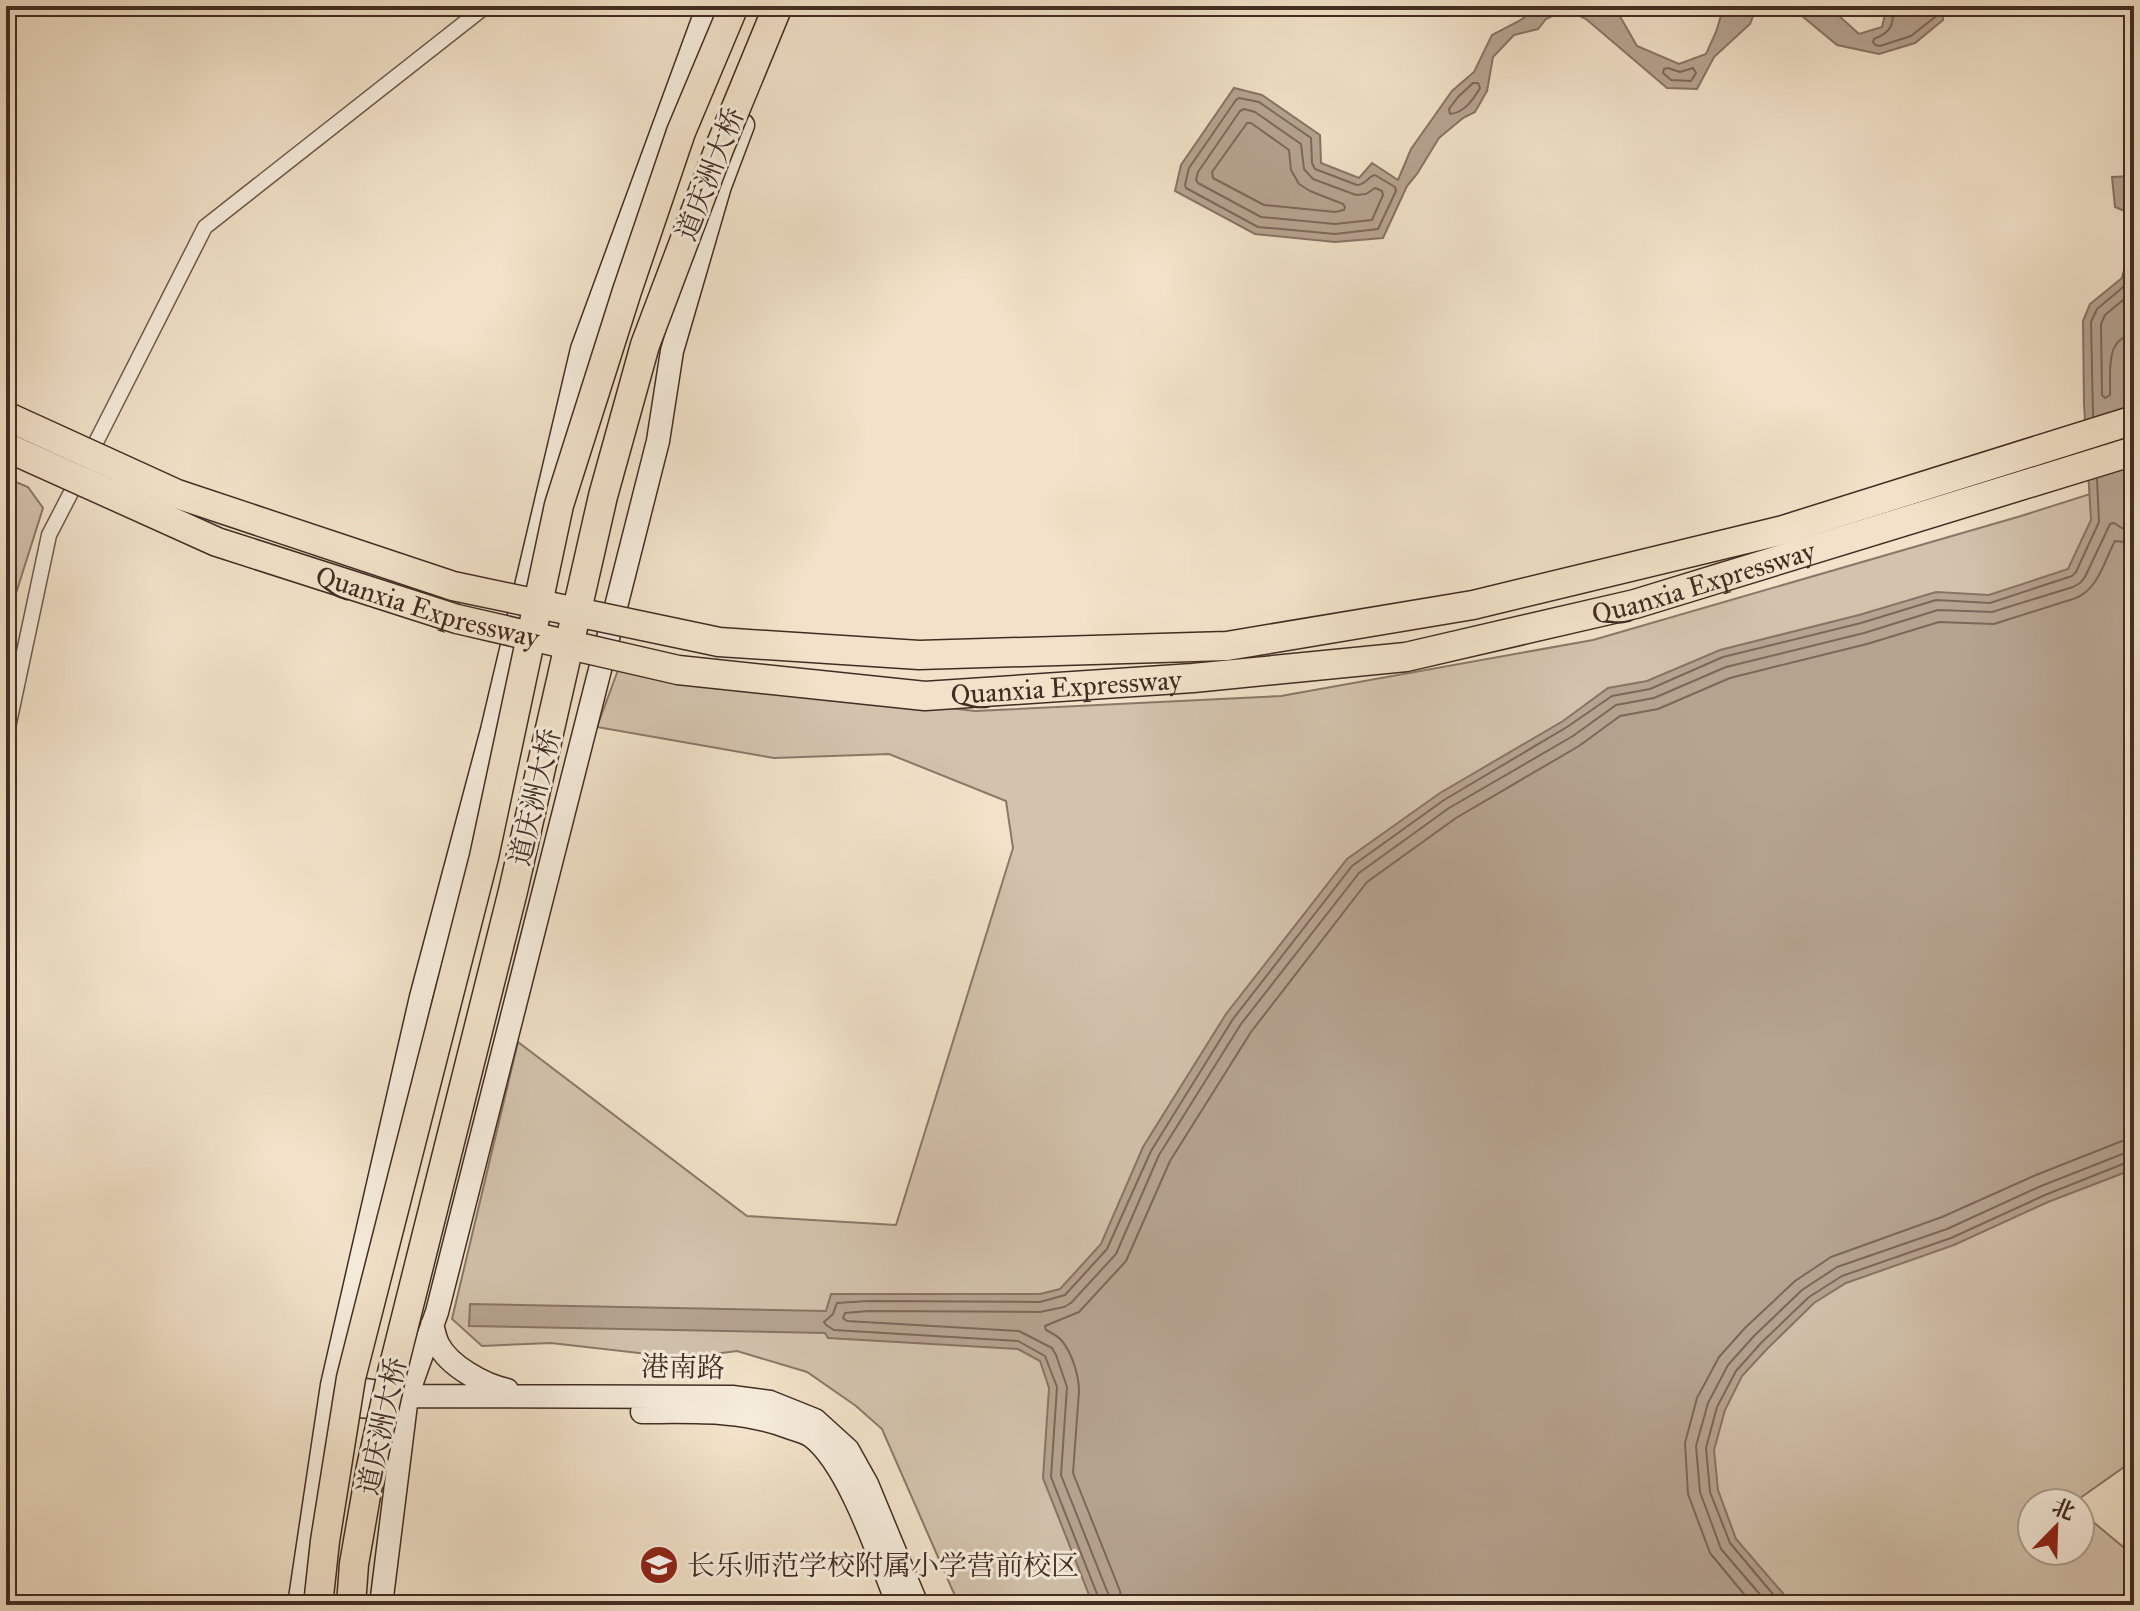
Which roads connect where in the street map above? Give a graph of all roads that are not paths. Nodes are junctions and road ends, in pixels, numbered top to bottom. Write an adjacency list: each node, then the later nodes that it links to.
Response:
1 (486, 6): 10 (street)
2 (708, 6): 12 (main road)
3 (734, 6): 16 (highway, 道庆洲大桥, bridge)
4 (778, 6): 17 (highway, 道庆洲大桥, bridge)
5 (791, 6): 11 (main road)
6 (6, 416): 7 (highway, Quanxia Expressway, bridge)
7 (2134, 420)
8 (6, 447): 9 (highway, Quanxia Expressway, bridge)
9 (2134, 451)
10 (6, 737)
11 (432, 1325): 13 (main road); 14 (main road)
12 (330, 1395): 14 (main road, 港南路); 15 (main road)
13 (532, 1396): 14 (main road, 港南路); 20 (main road, 港南路)
14 (406, 1403): 18 (main road); 19 (main road, 港南路)
15 (299, 1605)
16 (318, 1605)
17 (351, 1605)
18 (381, 1605)
19 (898, 1605)
20 (917, 1605)

